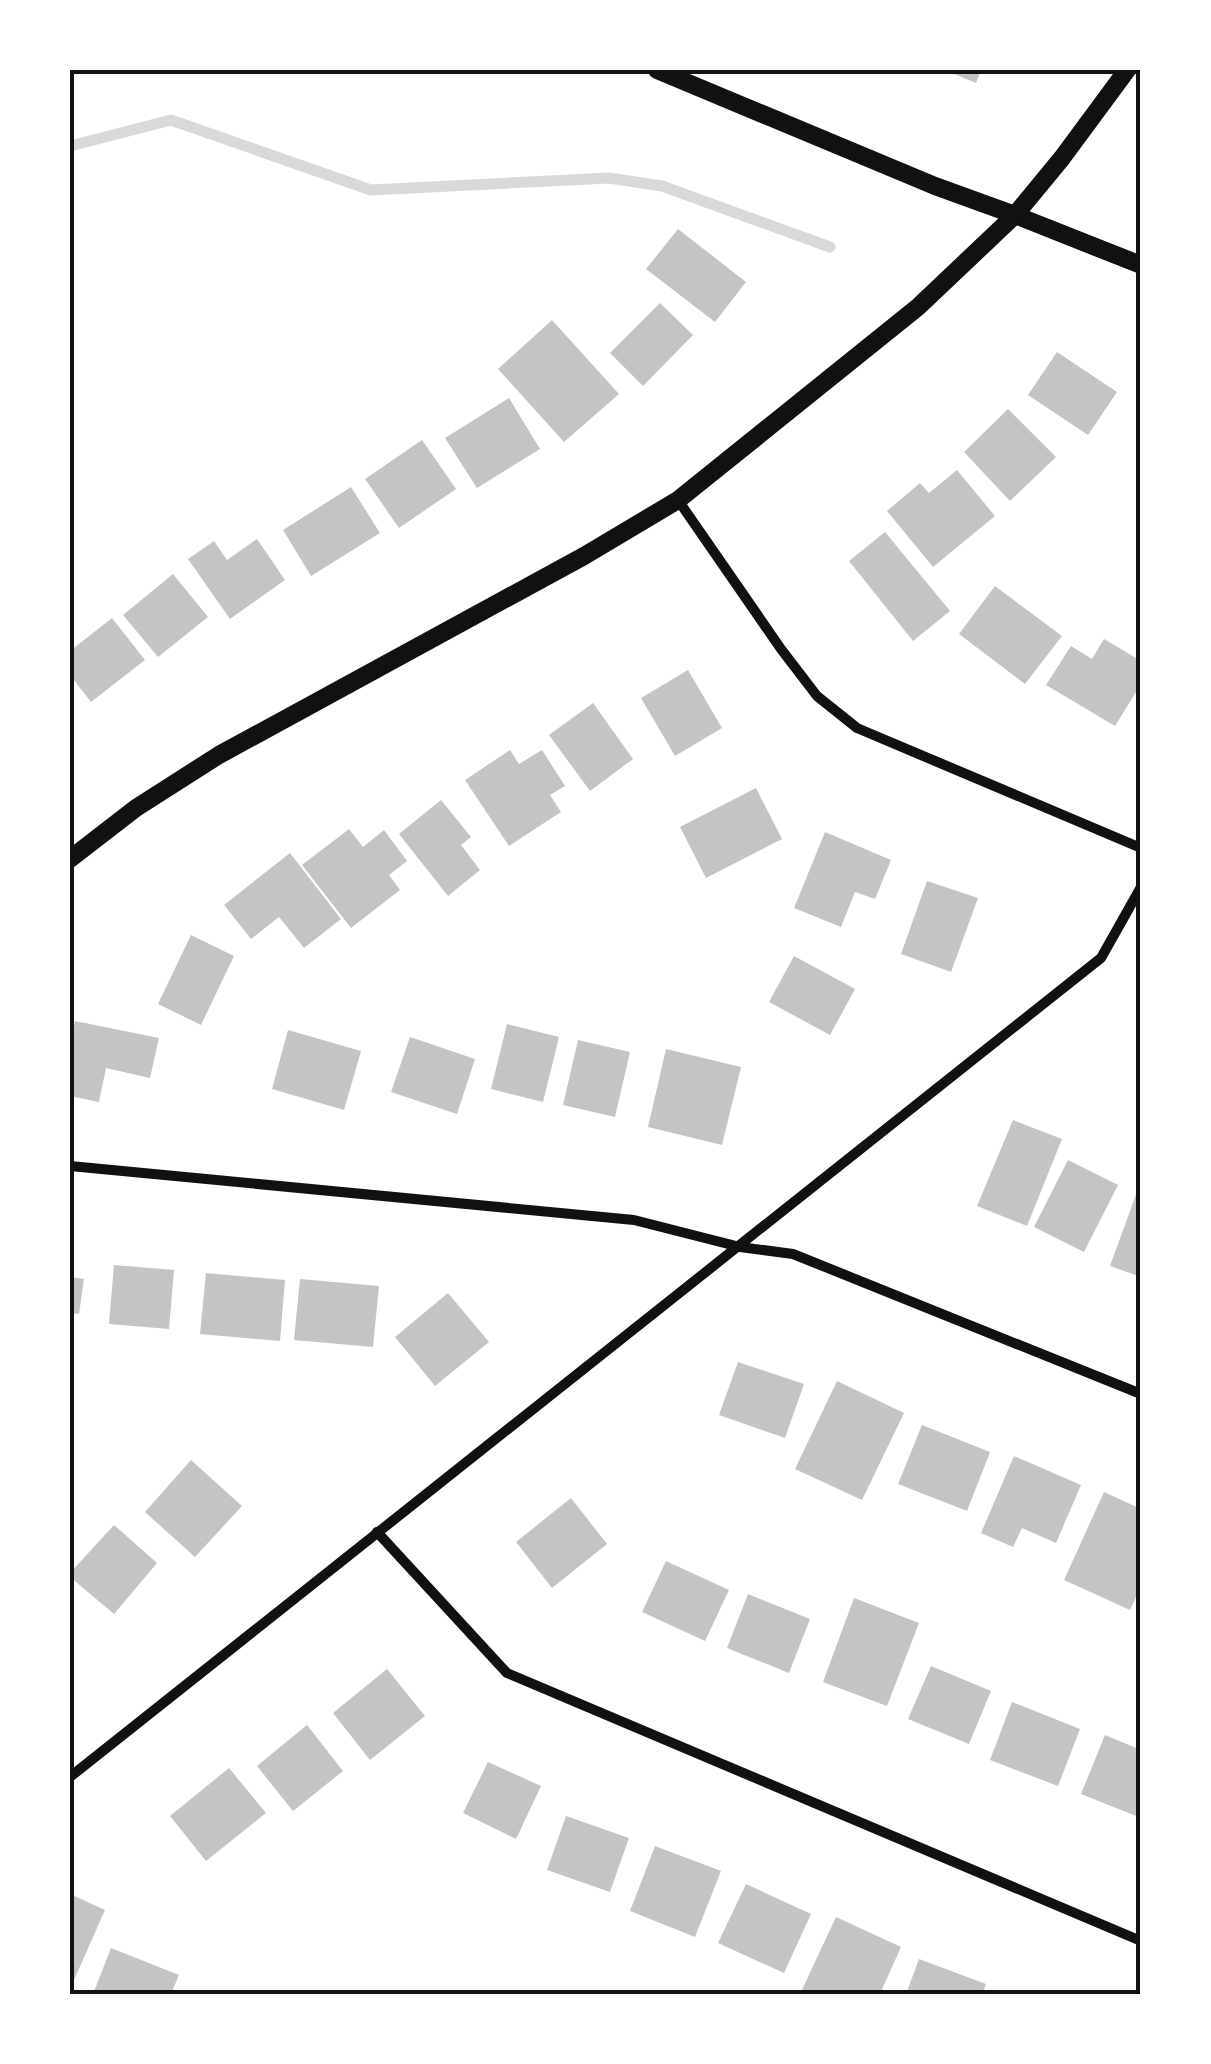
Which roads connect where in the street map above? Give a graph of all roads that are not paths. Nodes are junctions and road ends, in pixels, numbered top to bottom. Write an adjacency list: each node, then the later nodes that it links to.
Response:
1 (658, 70): 3 (street)
2 (1127, 70): 3 (street)
3 (1015, 215): 4 (street); 5 (street)
4 (1141, 265)
5 (678, 500): 6 (street); 7 (street)
6 (1141, 848)
7 (70, 859)
8 (1141, 887): 10 (street)
9 (70, 1166): 10 (street)
10 (740, 1247): 11 (street); 12 (street)
11 (1141, 1394)
12 (377, 1532): 13 (street); 14 (street)
13 (70, 1778)
14 (1141, 1941)

